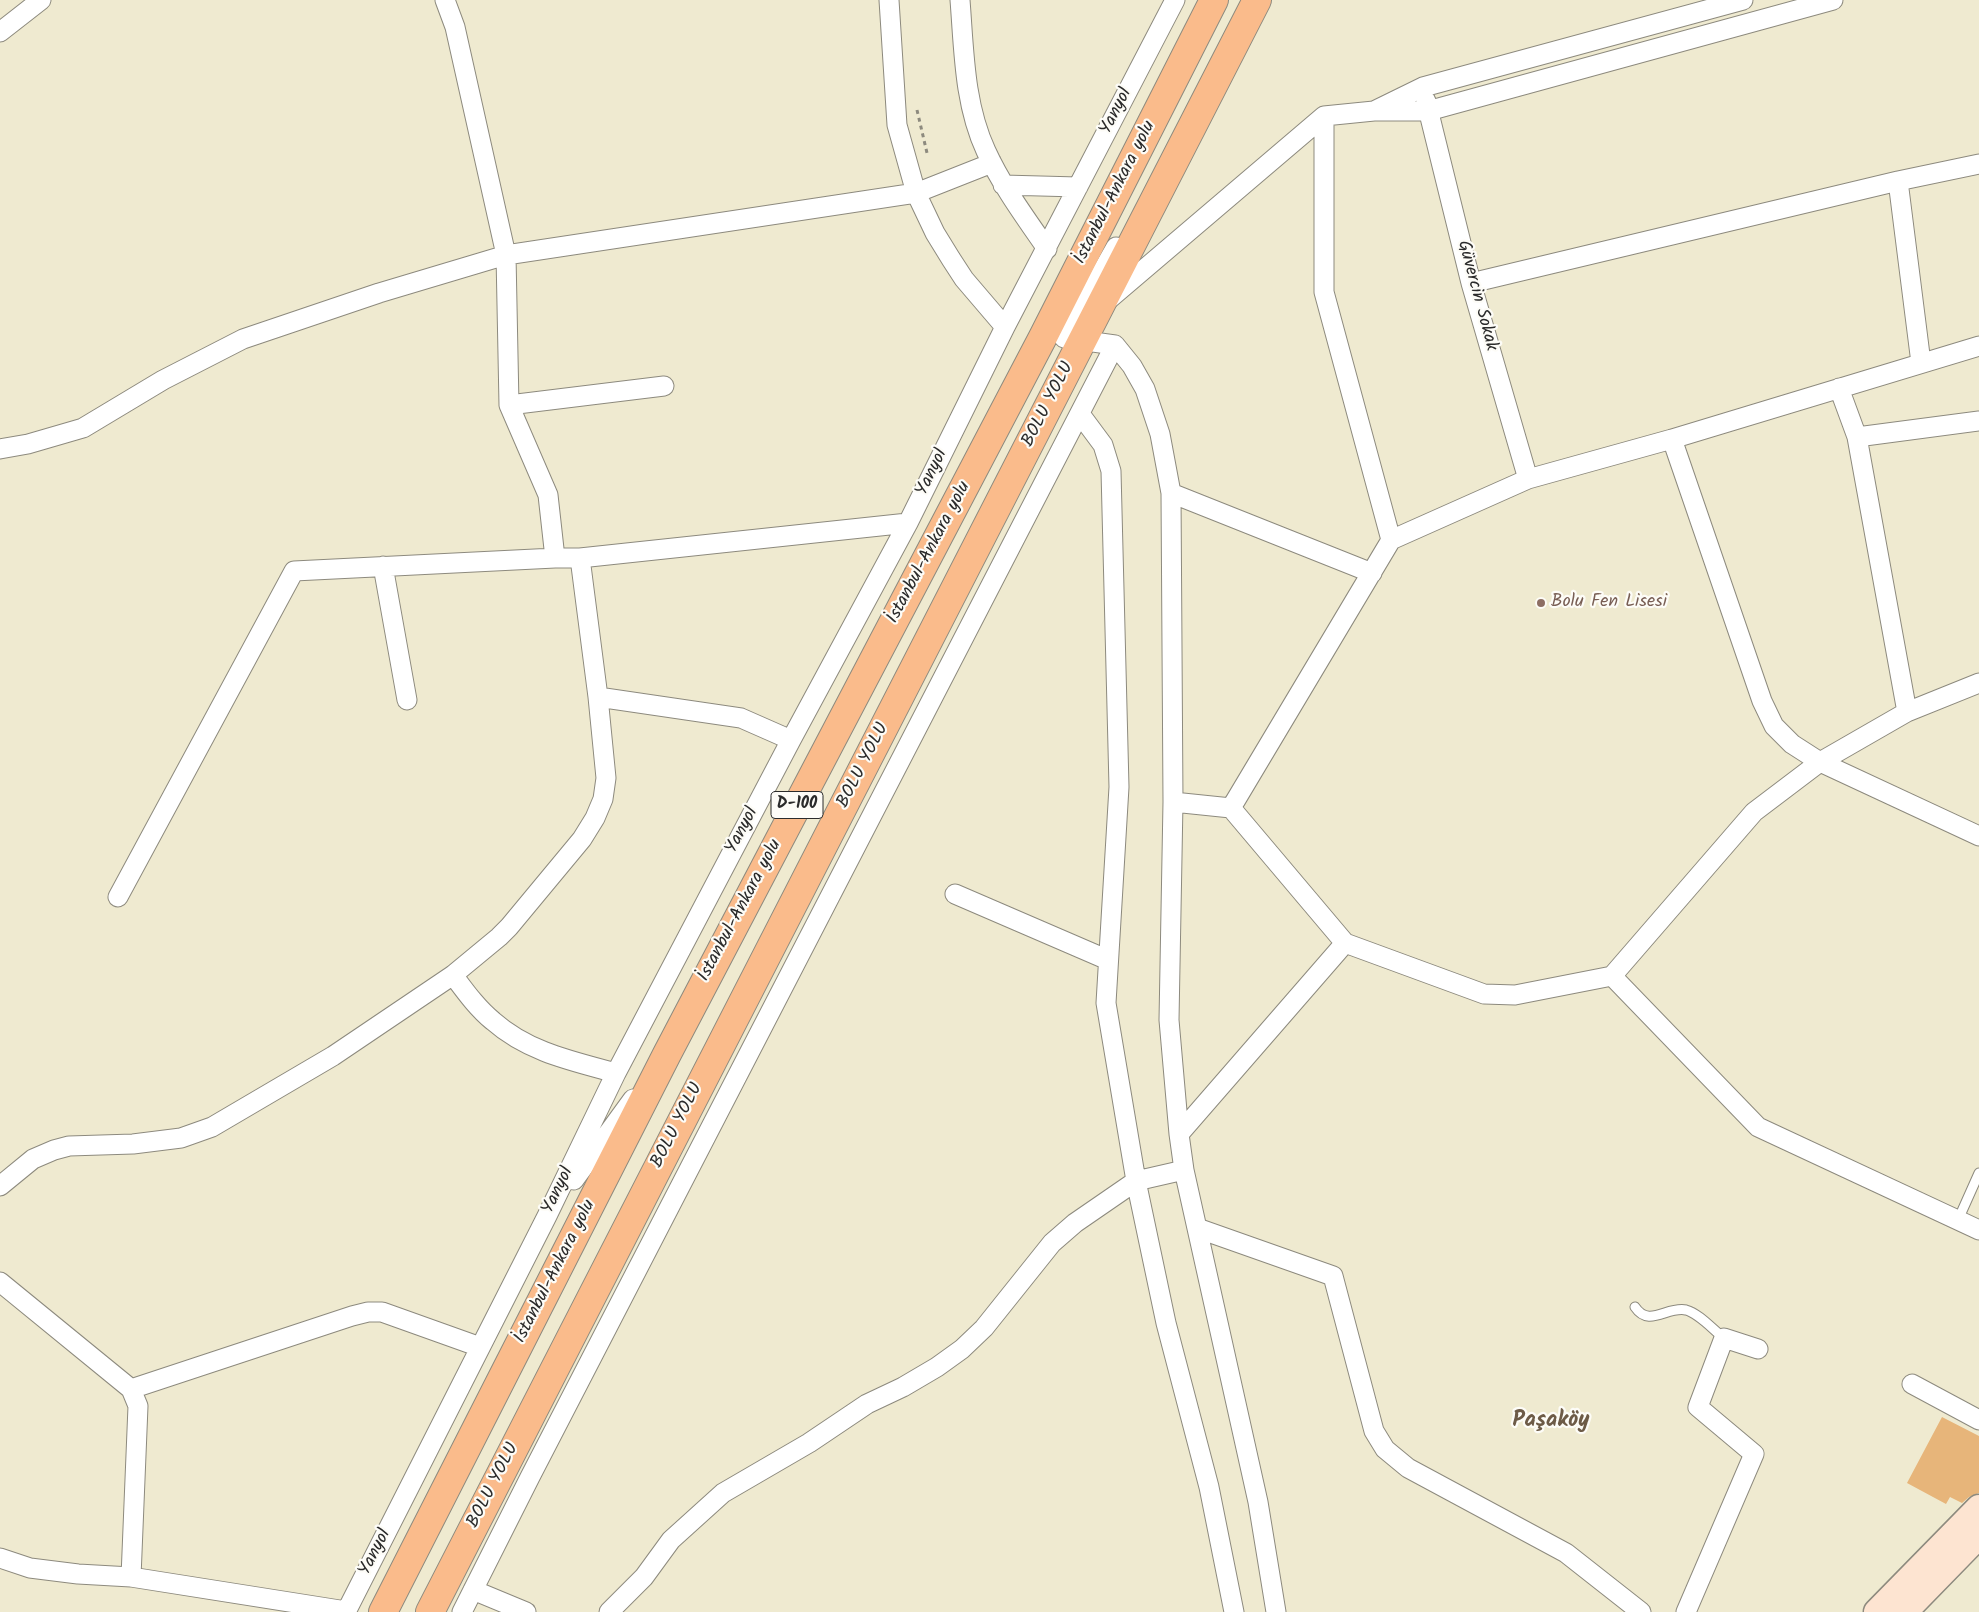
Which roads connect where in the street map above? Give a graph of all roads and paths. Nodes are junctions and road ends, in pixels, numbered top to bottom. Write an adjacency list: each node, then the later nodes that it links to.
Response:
1 (41, 0): 11 (street)
2 (446, 0): 23 (street)
3 (889, 0): 21 (street)
4 (960, 0): 16 (street)
5 (1175, 0): 20 (street, Yanyol)
6 (1214, 0): 61 (highway, İstanbul-Ankara yolu / D-100)
7 (1259, 0): 26 (street); 80 (highway, BOLU YOLU / D-100)
8 (1743, 0): 10 (street)
9 (1833, 0): 14 (street)
10 (1714, 4): 12 (street)
11 (0, 32)
12 (1423, 87): 13 (street); 14 (street, Güvercin Sokak)
13 (1374, 111): 14 (street); 15 (street)
14 (1428, 111): 24 (street, Güvercin Sokak)
15 (1324, 116): 26 (street); 41 (street)
16 (992, 163): 19 (street); 21 (street)
17 (1979, 164): 18 (street)
18 (1898, 181): 24 (street); 29 (street)
19 (1003, 185): 20 (street); 22 (street)
20 (1078, 188): 22 (street, Yanyol)
21 (916, 193): 23 (street); 25 (street)
22 (1047, 249): 25 (street, Yanyol)
23 (506, 255): 32 (street); 37 (street)
24 (1471, 283): 38 (street, Güvercin Sokak)
25 (1005, 327): 40 (street, Yanyol)
26 (1064, 338): 27 (street)
27 (1115, 346): 33 (street); 39 (street)
28 (1979, 346): 29 (street)
29 (1920, 363): 31 (street)
30 (664, 386): 32 (street)
31 (1839, 388): 35 (street); 36 (street)
32 (509, 405): 42 (street)
33 (1080, 414): 58 (street); 81 (street)
34 (1979, 421): 35 (street)
35 (1857, 436): 49 (street)
36 (1672, 439): 38 (street); 51 (street)
37 (0, 449)
38 (1528, 479): 41 (street)
39 (1171, 493): 45 (street); 52 (street)
40 (908, 523): 43 (street); 50 (street, Yanyol)
41 (1391, 540): 45 (street)
42 (555, 558): 43 (street); 44 (street)
43 (580, 558): 47 (street)
44 (383, 566): 48 (street); 56 (street)
45 (1372, 573): 53 (street)
46 (1979, 682): 49 (street)
47 (598, 697): 50 (street); 59 (street)
48 (406, 700)
49 (1907, 712): 51 (street)
50 (790, 740): 62 (street, Yanyol)
51 (1820, 762): 54 (street); 60 (street)
52 (1173, 802): 53 (street); 63 (street)
53 (1230, 808): 57 (street)
54 (1979, 836)
55 (955, 894): 58 (street)
56 (118, 897)
57 (1345, 943): 60 (street); 63 (street)
58 (1108, 960): 66 (street)
59 (453, 975): 62 (street); 67 (street)
60 (1612, 976): 69 (street)
61 (667, 1054): 68 (street); 88 (highway, İstanbul-Ankara yolu / D-100)
62 (616, 1073): 68 (street, Yanyol)
63 (1179, 1134): 64 (street)
64 (1184, 1170): 66 (street); 70 (street)
65 (1979, 1172): 69 (lane)
66 (1136, 1181): 92 (street); 93 (street)
67 (0, 1186)
68 (547, 1216): 75 (street, Yanyol)
69 (1958, 1220): 71 (street)
70 (1197, 1228): 94 (street); 95 (street)
71 (1979, 1230)
72 (0, 1282): 78 (street)
73 (1635, 1307): 74 (lane)
74 (1724, 1338): 76 (street); 96 (street)
75 (480, 1347): 78 (street); 87 (street, Yanyol)
76 (1758, 1349)
77 (1912, 1384): 79 (street)
78 (131, 1389): 85 (street)
79 (1979, 1420)
80 (504, 1465): 81 (street); 89 (highway, BOLU YOLU / D-100)
81 (530, 1477): 86 (street)
82 (1979, 1508): 97 (main road)
83 (1979, 1535): 98 (main road)
84 (0, 1558): 85 (street)
85 (131, 1577): 87 (street)
86 (473, 1590): 90 (street); 91 (street)
87 (346, 1612)
88 (383, 1612)
89 (430, 1612)
90 (462, 1612)
91 (526, 1612)
92 (608, 1612)
93 (1234, 1612)
94 (1276, 1612)
95 (1641, 1612)
96 (1686, 1612)
97 (1877, 1612)
98 (1904, 1612)

